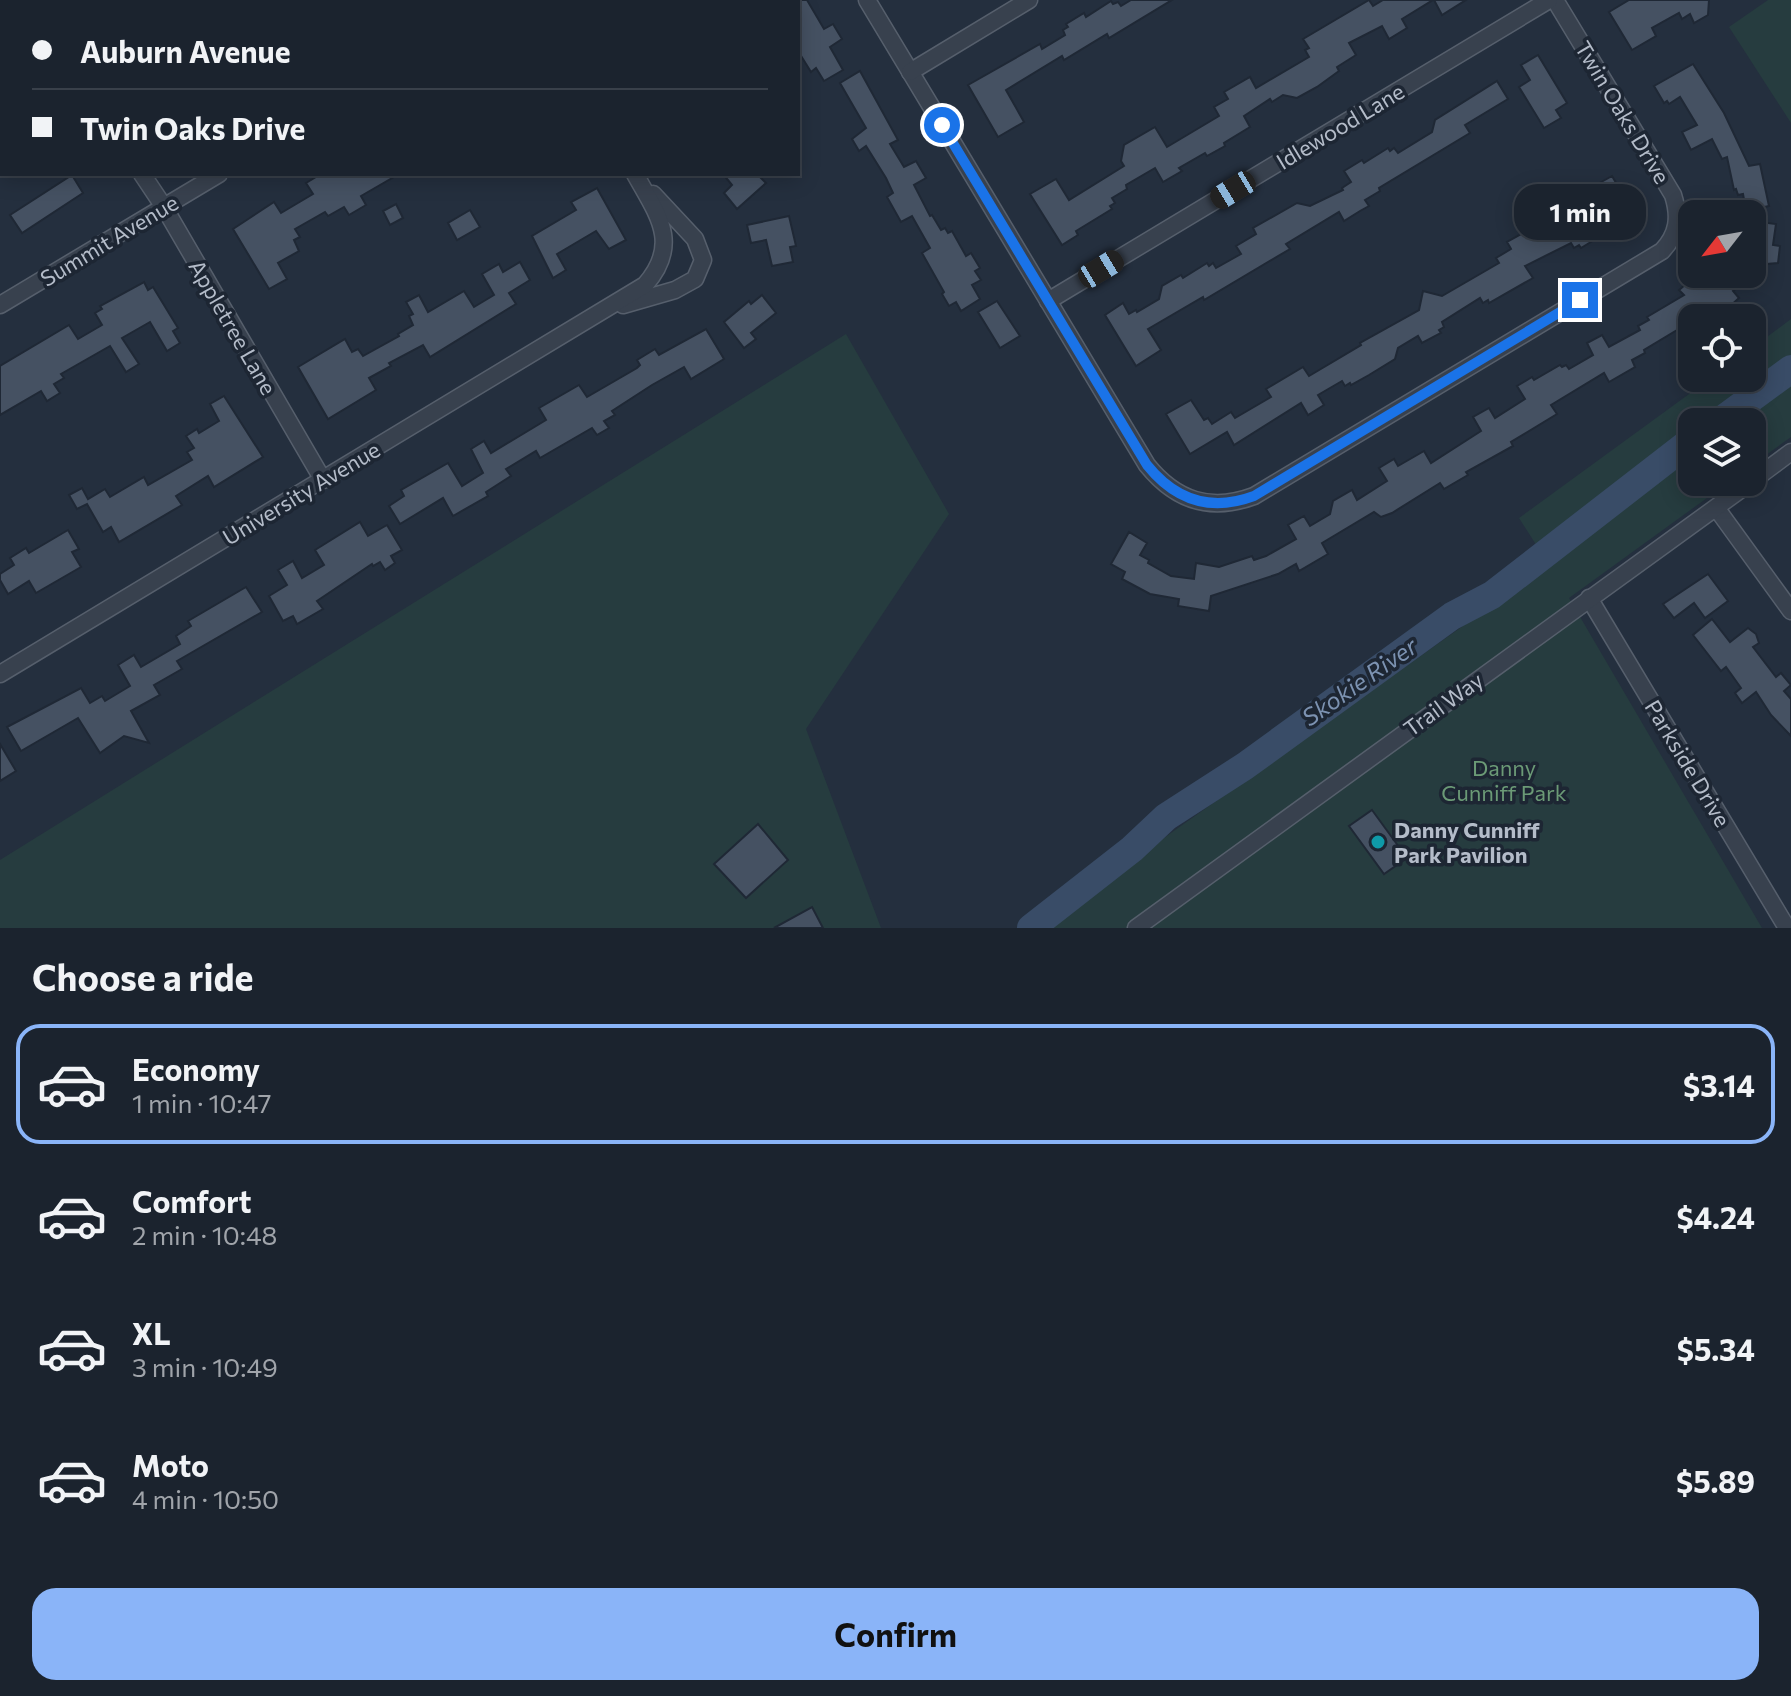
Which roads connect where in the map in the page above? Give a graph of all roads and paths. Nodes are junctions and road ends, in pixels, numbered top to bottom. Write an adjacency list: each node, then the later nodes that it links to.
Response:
1 (867, 0): 5 (street)
2 (1029, 0): 5 (street)
3 (1549, 0): 10 (street, Idlewood Lane)
4 (1555, 0): 10 (street, Twin Oaks Drive)
5 (910, 72): 10 (street)
6 (143, 176): 9 (street, Appletree Lane)
7 (216, 176): 9 (street, Summit Avenue)
8 (636, 176): 12 (street); 12 (street)
9 (164, 207): 11 (street, Summit Avenue); 15 (street, Appletree Lane)
10 (1048, 301)
11 (0, 305)
12 (602, 310): 15 (street, University Avenue)
13 (1791, 452): 14 (street, Trail Way)
14 (1766, 470)
15 (323, 480): 20 (street, University Avenue)
16 (1733, 496): 17 (street, Trail Way)
17 (1717, 509): 18 (street, Trail Way); 19 (street)
18 (1589, 598): 21 (street, Trail Way); 22 (street, Parkside Drive)
19 (1791, 611)
20 (0, 674)
21 (1136, 928)
22 (1787, 928)

